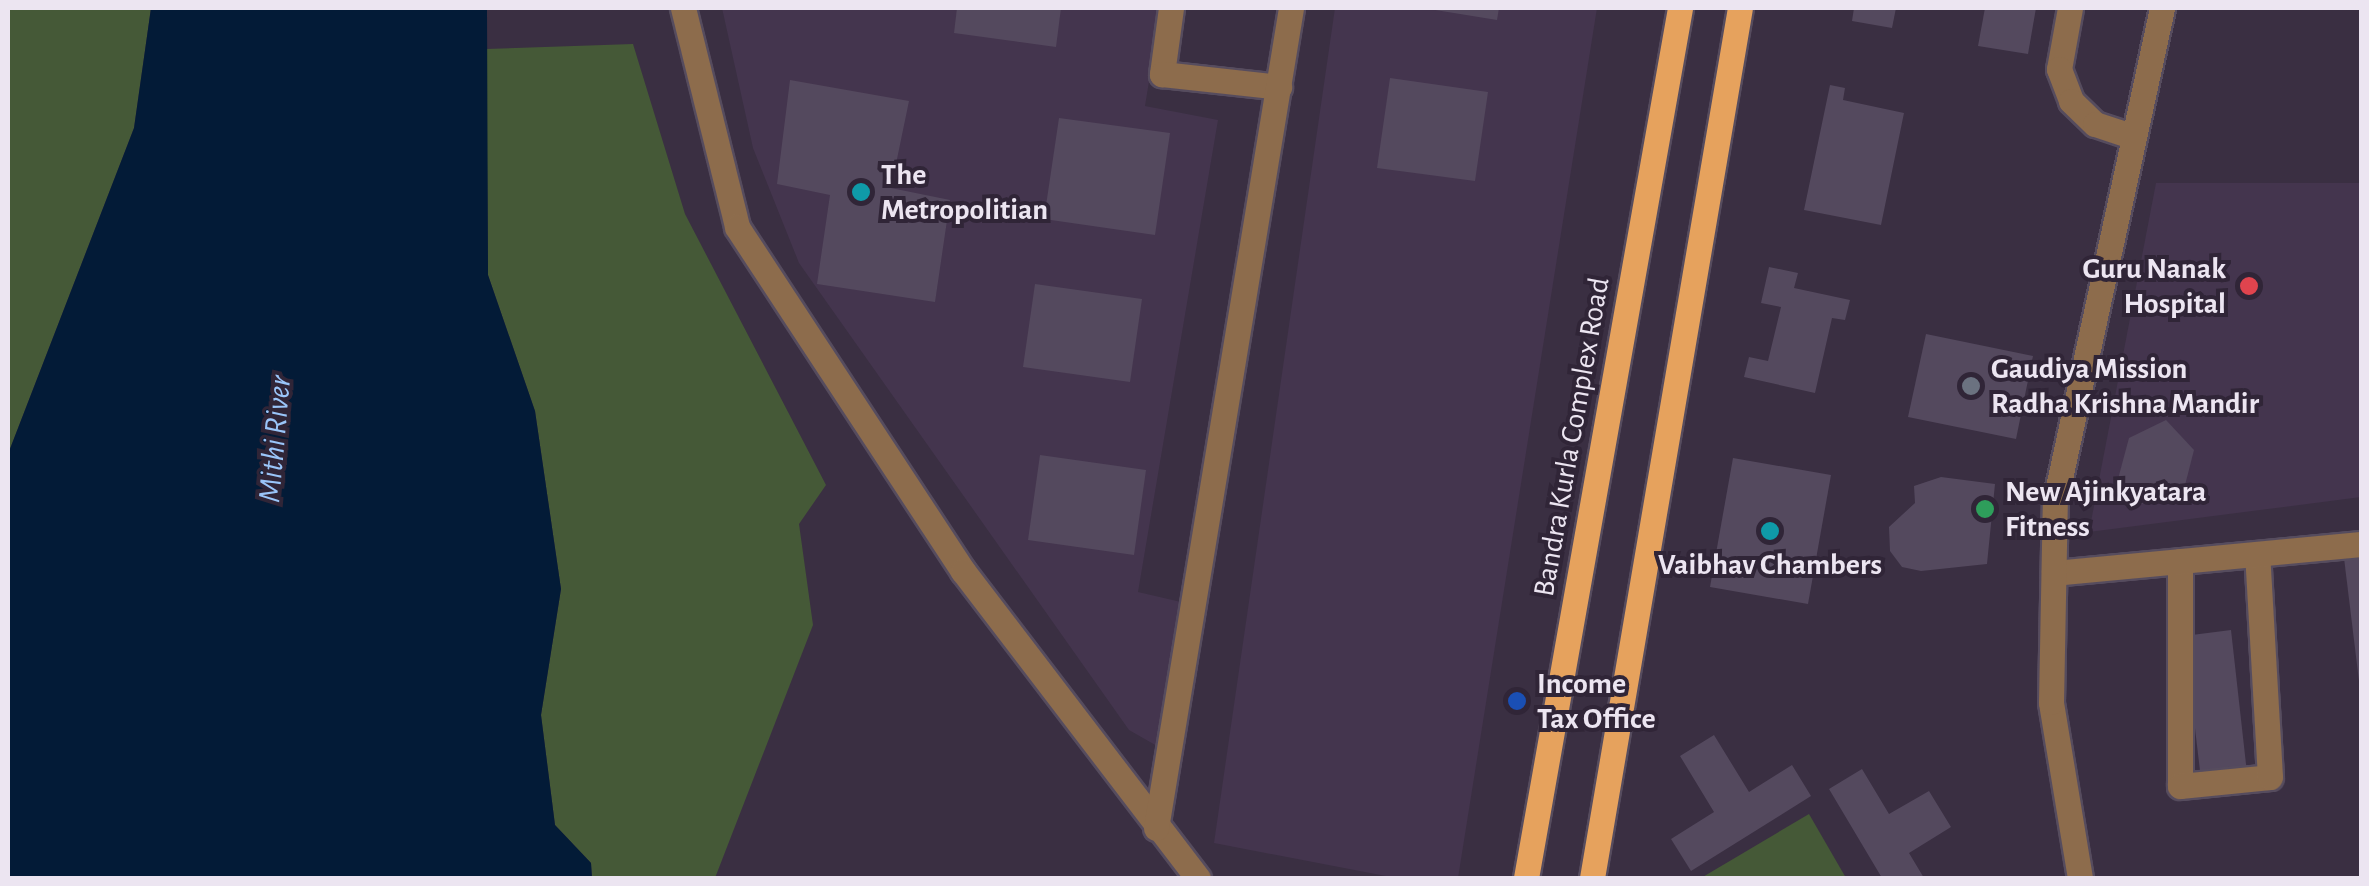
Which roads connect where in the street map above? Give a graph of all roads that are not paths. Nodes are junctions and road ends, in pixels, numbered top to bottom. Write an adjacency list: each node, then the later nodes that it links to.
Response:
1 (683, 8): 14 (street)
2 (1172, 8): 8 (street)
3 (1291, 8): 8 (street)
4 (1680, 8): 16 (main road, Bandra Kurla Complex Road)
5 (1740, 8): 17 (main road)
6 (2070, 8): 9 (street)
7 (2162, 8): 9 (street)
8 (1279, 87): 14 (street)
9 (2134, 137): 13 (street)
10 (2362, 544): 11 (street)
11 (2258, 554): 12 (street); 12 (street)
12 (2180, 561): 13 (street)
13 (2054, 573): 18 (street)
14 (1156, 828): 15 (street)
15 (1198, 878)
16 (1526, 878)
17 (1592, 878)
18 (2080, 878)

